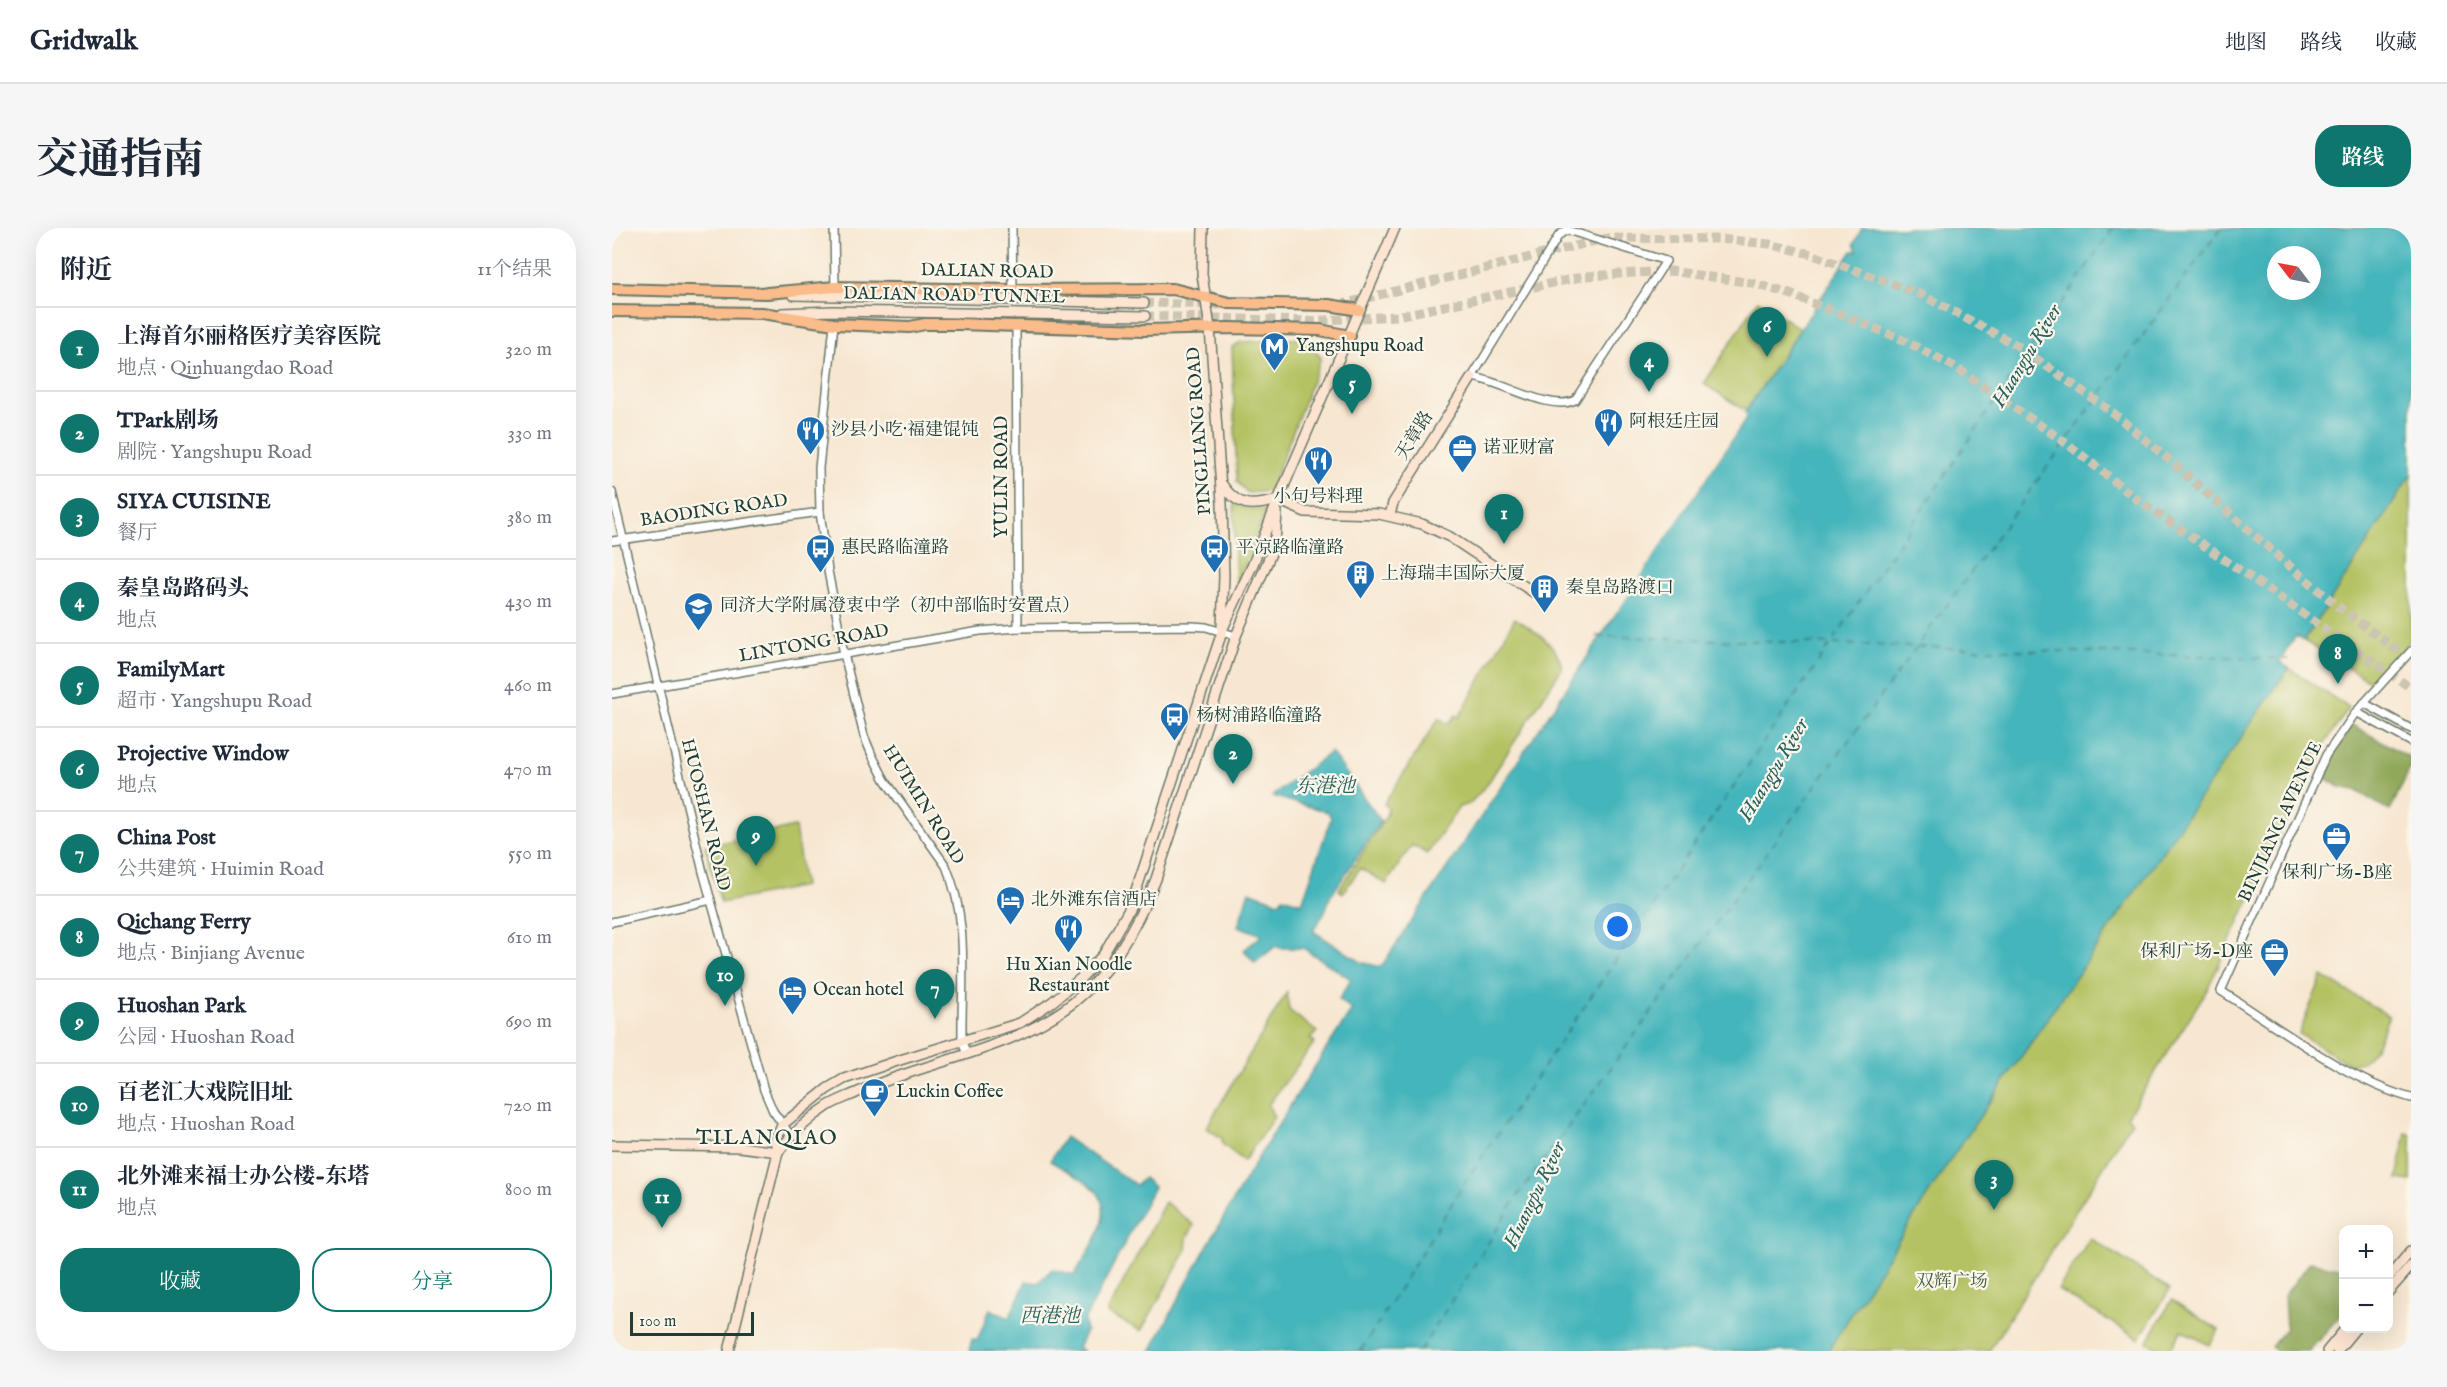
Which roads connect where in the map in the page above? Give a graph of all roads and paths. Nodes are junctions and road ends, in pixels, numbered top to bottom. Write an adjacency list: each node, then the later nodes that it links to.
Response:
1 (834, 228): 5 (street)
2 (1012, 228): 7 (street)
3 (1203, 228): 9 (main road, PINGLIANG ROAD)
4 (1395, 228): 11 (main road)
5 (835, 287): 7 (main road, DALIAN ROAD); 8 (main road, DALIAN ROAD)
6 (612, 289): 8 (main road, DALIAN ROAD)
7 (1013, 290): 9 (main road, DALIAN ROAD)
8 (767, 293): 10 (main road, DALIAN ROAD TUNNEL)
9 (1205, 298): 11 (main road, DALIAN ROAD); 17 (main road, PINGLIANG ROAD)
10 (1144, 303)
11 (1359, 310): 18 (main road)
12 (612, 311): 13 (main road)
13 (762, 314): 14 (main road, DALIAN ROAD TUNNEL); 15 (main road)
14 (1145, 316)
15 (834, 324): 16 (main road); 23 (street, HUIMIN ROAD)
16 (1016, 326): 17 (main road); 28 (street, YULIN ROAD)
17 (1210, 328): 18 (main road); 20 (main road, PINGLIANG ROAD)
18 (1350, 336): 22 (main road)
19 (1472, 377): 19 (street); 24 (main road, 天章路)
20 (1220, 482): 22 (main road); 29 (main road, PINGLIANG ROAD)
21 (612, 492): 25 (street, HUOSHAN ROAD)
22 (1278, 500): 24 (main road); 29 (main road); 30 (main road)
23 (820, 512): 25 (street, BAODING ROAD); 32 (street, HUIMIN ROAD)
24 (1390, 515): 27 (main road)
25 (624, 539): 26 (street, BAODING ROAD); 33 (street, HUOSHAN ROAD)
26 (612, 541)
27 (1533, 592)
28 (1018, 628): 29 (street, LINTONG ROAD); 32 (street, LINTONG ROAD)
29 (1222, 632): 30 (street, LINTONG ROAD); 41 (main road)
30 (1236, 636): 42 (main road)
31 (2411, 651): 35 (street, BINJIANG AVENUE)
32 (844, 654): 33 (street, LINTONG ROAD); 41 (street, HUIMIN ROAD)
33 (658, 686): 34 (street, LINTONG ROAD); 39 (street, HUOSHAN ROAD)
34 (612, 694)
35 (2364, 703): 36 (street, BINJIANG AVENUE); 37 (street)
36 (2356, 712): 38 (street); 43 (street, BINJIANG AVENUE)
37 (2411, 729)
38 (2411, 742)
39 (711, 900): 40 (street); 44 (street, HUOSHAN ROAD)
40 (612, 922)
41 (962, 1042): 42 (street, HUIMIN ROAD); 44 (main road)
42 (967, 1054): 45 (main road)
43 (2411, 1098)
44 (782, 1125): 45 (street, HUOSHAN ROAD); 47 (main road)
45 (791, 1136): 47 (main road)
46 (612, 1145): 47 (main road)
47 (778, 1152): 54 (main road)
48 (2411, 1251): 50 (main road)
49 (2411, 1266): 51 (main road)
50 (2393, 1272)
51 (2393, 1286)
52 (2343, 1333): 55 (main road)
53 (2353, 1333): 56 (main road)
54 (729, 1351)
55 (2327, 1351)
56 (2337, 1351)

